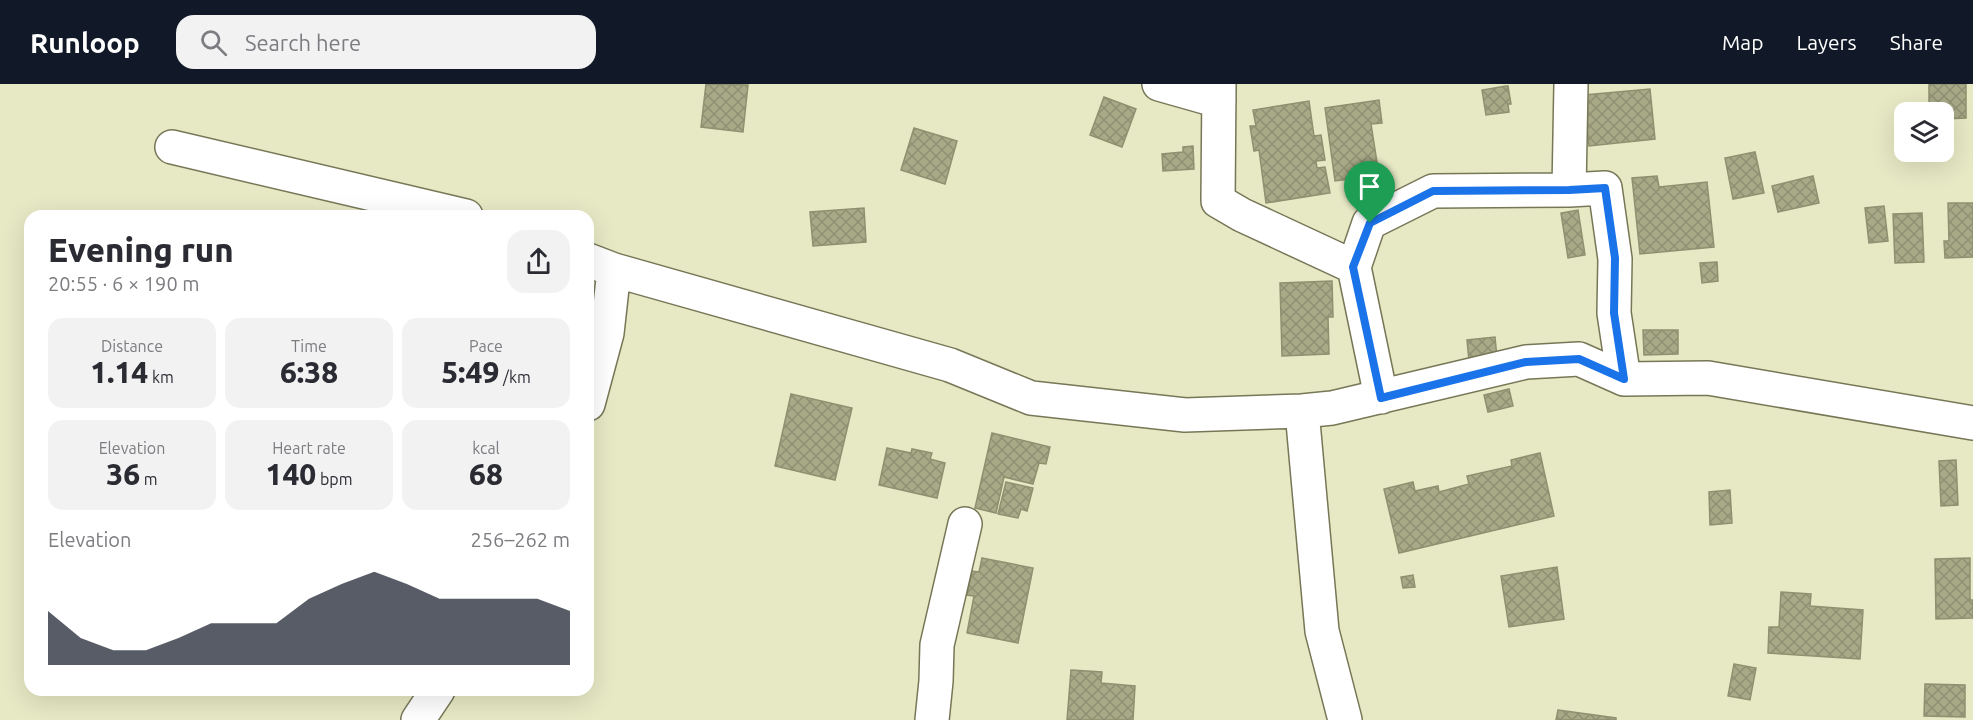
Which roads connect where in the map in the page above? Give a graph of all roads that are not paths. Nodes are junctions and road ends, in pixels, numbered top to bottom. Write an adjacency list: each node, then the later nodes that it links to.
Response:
1 (1159, 84): 3 (street)
2 (1571, 84): 5 (street)
3 (1219, 93): 8 (street)
4 (172, 147): 6 (street)
5 (1569, 190): 8 (street); 9 (street)
6 (440, 210)
7 (601, 265): 10 (street); 12 (street)
8 (1353, 267): 11 (street)
9 (1624, 379): 11 (street); 13 (street)
10 (594, 382)
11 (1381, 398): 12 (street)
12 (1302, 411): 18 (street)
13 (1973, 423)
14 (965, 524): 17 (street)
15 (434, 696): 16 (street)
16 (418, 720)
17 (932, 720)
18 (1345, 720)

